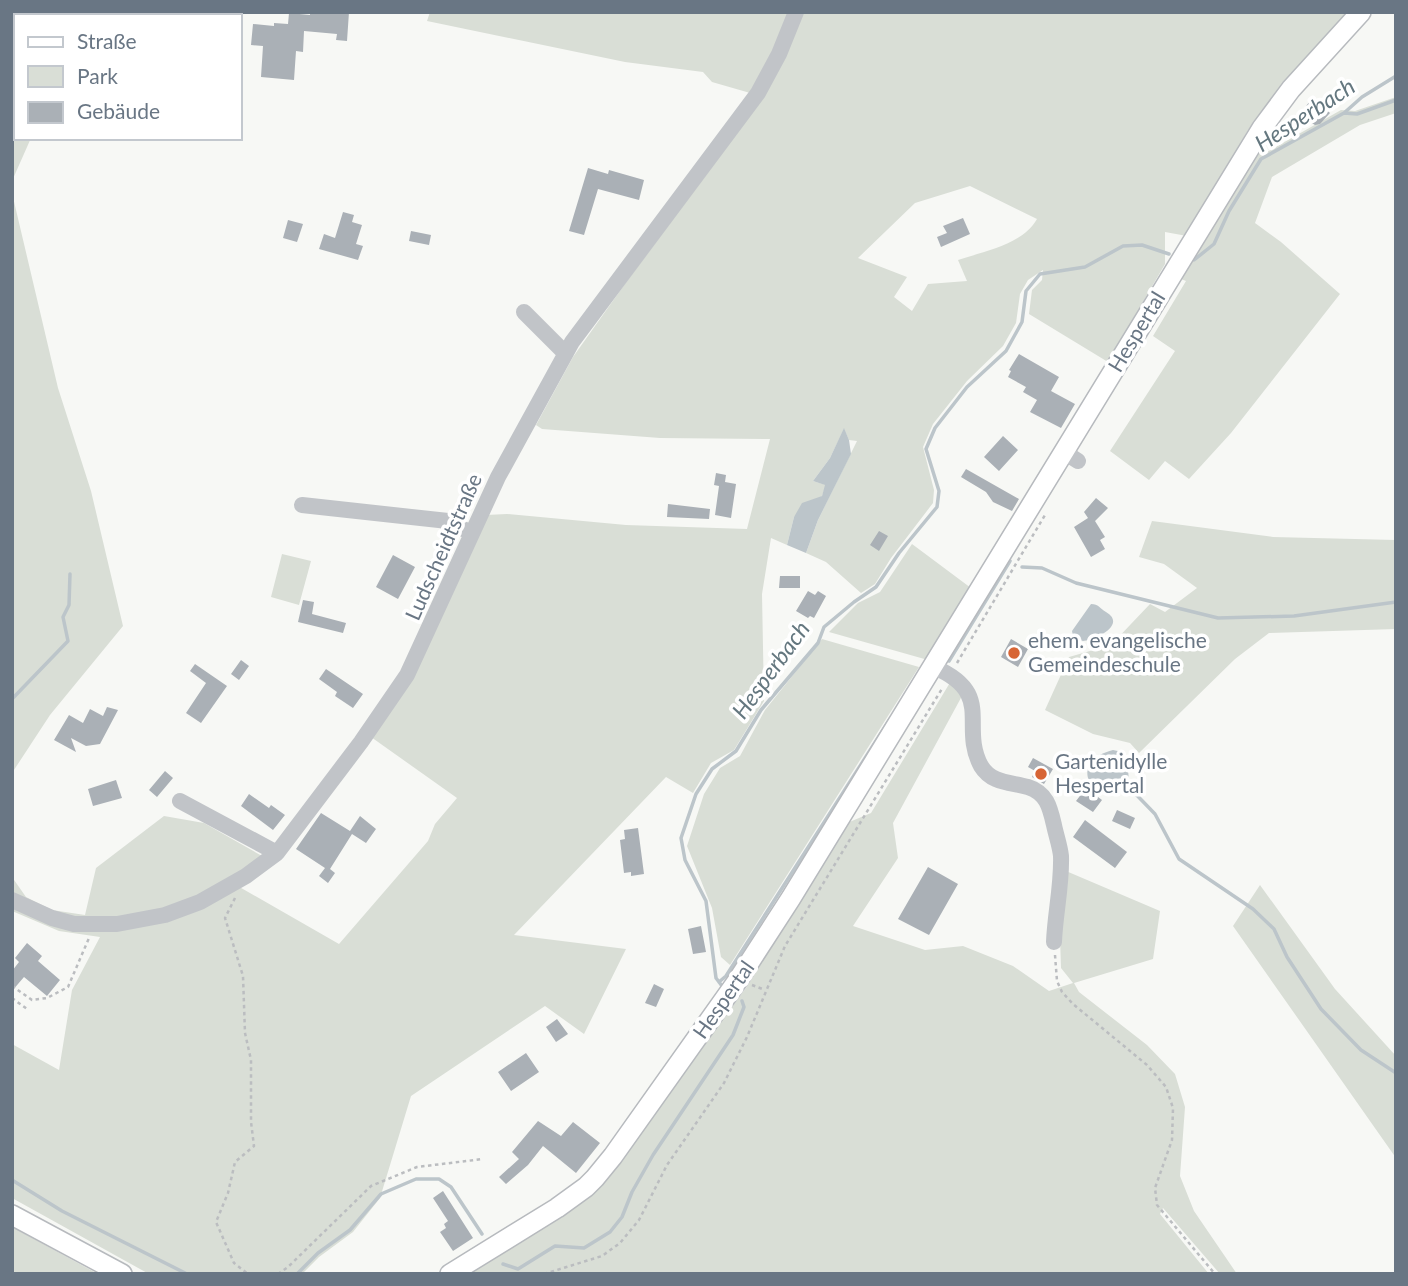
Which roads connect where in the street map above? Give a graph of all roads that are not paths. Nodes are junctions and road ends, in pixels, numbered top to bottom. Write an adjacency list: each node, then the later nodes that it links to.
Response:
1 (796, 12): 4 (street, Ludscheidtstraße)
2 (1361, 12): 7 (main road, Hespertal)
3 (524, 312): 4 (street)
4 (565, 353): 6 (street, Ludscheidtstraße)
5 (302, 505): 6 (street)
6 (471, 533): 9 (street, Ludscheidtstraße)
7 (942, 671): 11 (street); 14 (main road, Hespertal)
8 (180, 801): 9 (street)
9 (277, 853): 10 (street, Ludscheidtstraße)
10 (12, 901)
11 (1054, 942)
12 (12, 1215): 13 (main road)
13 (122, 1274)
14 (450, 1274)

